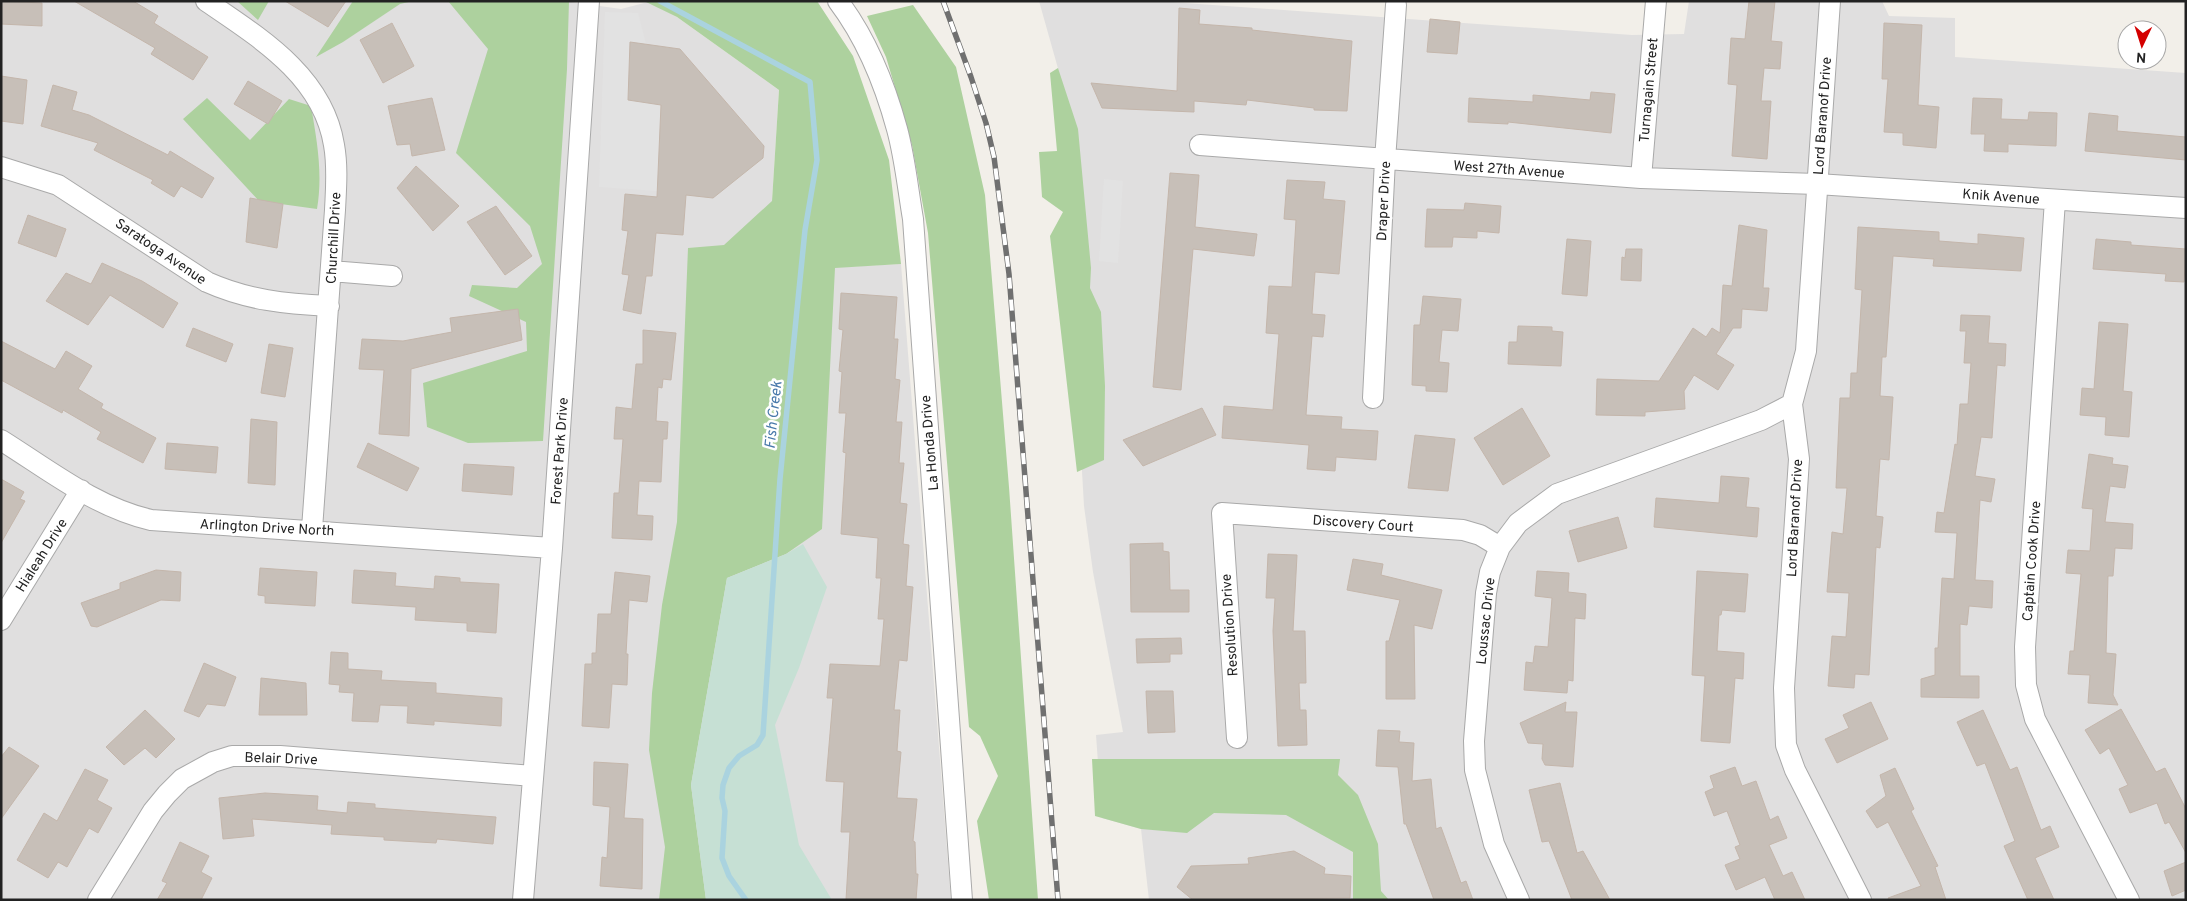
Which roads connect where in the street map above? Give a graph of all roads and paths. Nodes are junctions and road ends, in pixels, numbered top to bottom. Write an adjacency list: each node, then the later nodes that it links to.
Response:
1 (206, 1): 14 (street, Churchill Drive)
2 (589, 1): 24 (street, Forest Park Drive)
3 (838, 1): 30 (street, La Honda Drive)
4 (1656, 1): 10 (street, Turnagain Street)
5 (1830, 1): 11 (street, Lord Baranof Drive)
6 (1396, 5): 8 (street, Draper Drive)
7 (1200, 146): 8 (street, West 27th Avenue)
8 (1385, 160): 10 (street, West 27th Avenue); 17 (street, Draper Drive)
9 (1, 167): 16 (street, Saratoga Avenue)
10 (1641, 178): 11 (street, West 27th Avenue)
11 (1817, 184): 12 (street, Knik Avenue); 18 (street, Lord Baranof Drive)
12 (2055, 200): 13 (street, Knik Avenue); 33 (street, Captain Cook Drive)
13 (2186, 208)
14 (331, 271): 15 (street); 16 (street, Churchill Drive)
15 (392, 276)
16 (329, 306): 22 (street, Churchill Drive)
17 (1373, 398)
18 (1792, 404): 23 (street, Loussac Drive); 32 (street, Lord Baranof Drive)
19 (1, 440): 20 (street, Arlington Drive North)
20 (81, 490): 22 (street, Arlington Drive North); 25 (street, Hialeah Drive)
21 (1222, 513): 23 (street, Discovery Court); 26 (street, Resolution Drive)
22 (312, 529): 24 (street, Arlington Drive North)
23 (1500, 547): 31 (street, Loussac Drive)
24 (552, 548): 27 (street, Forest Park Drive)
25 (1, 620)
26 (1237, 738)
27 (533, 776): 28 (street, Belair Drive); 29 (street, Forest Park Drive)
28 (98, 900)
29 (523, 900)
30 (962, 900)
31 (1519, 900)
32 (1861, 900)
33 (2129, 900)

